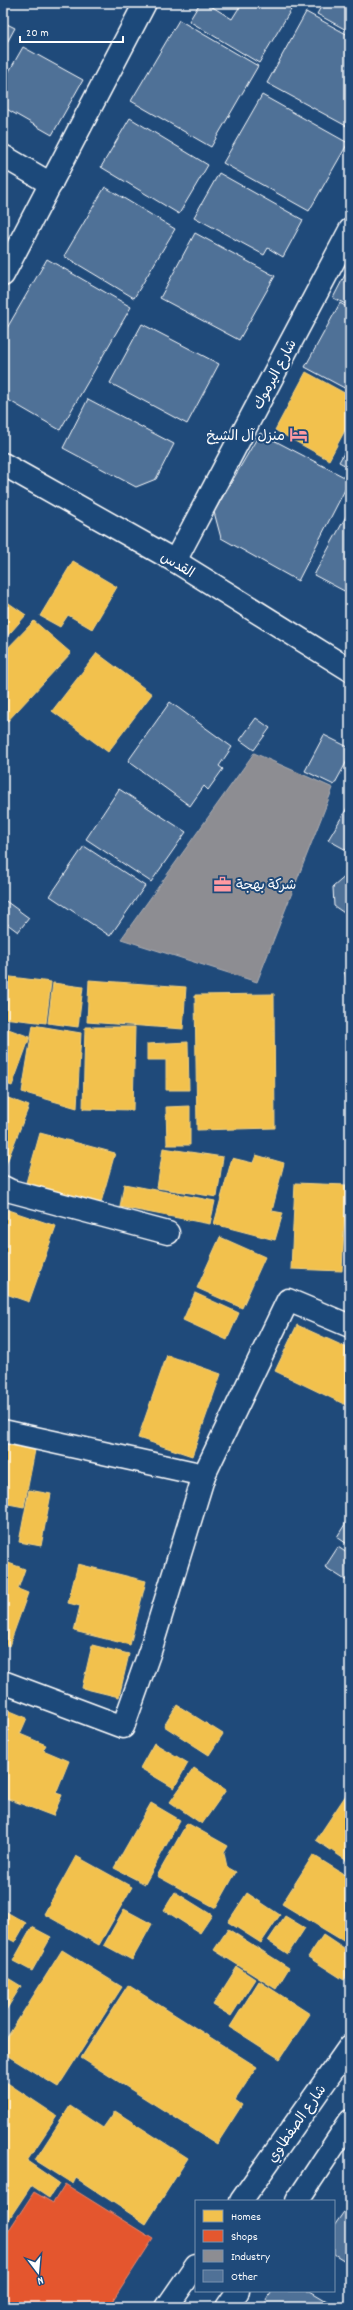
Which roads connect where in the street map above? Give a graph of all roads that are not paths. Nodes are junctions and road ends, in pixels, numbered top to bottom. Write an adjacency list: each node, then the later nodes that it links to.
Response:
1 (145, 3): 3 (street)
2 (3, 156): 3 (street)
3 (51, 184): 5 (street)
4 (350, 230): 7 (street, شارع اليرموك)
5 (3, 275)
6 (3, 464): 7 (street, القدس)
7 (175, 561): 8 (street, القدس)
8 (350, 670)
9 (3, 1187): 10 (street)
10 (168, 1233)
11 (350, 1326): 13 (street)
12 (3, 1431): 13 (street)
13 (204, 1475): 14 (street)
14 (3, 1682)
15 (350, 2046): 17 (street, شارع الصفطاوي)
16 (350, 2121): 18 (street)
17 (242, 2200)
18 (298, 2200)
19 (195, 2266): 21 (street)
20 (237, 2292): 22 (street)
21 (167, 2307)
22 (227, 2307)

